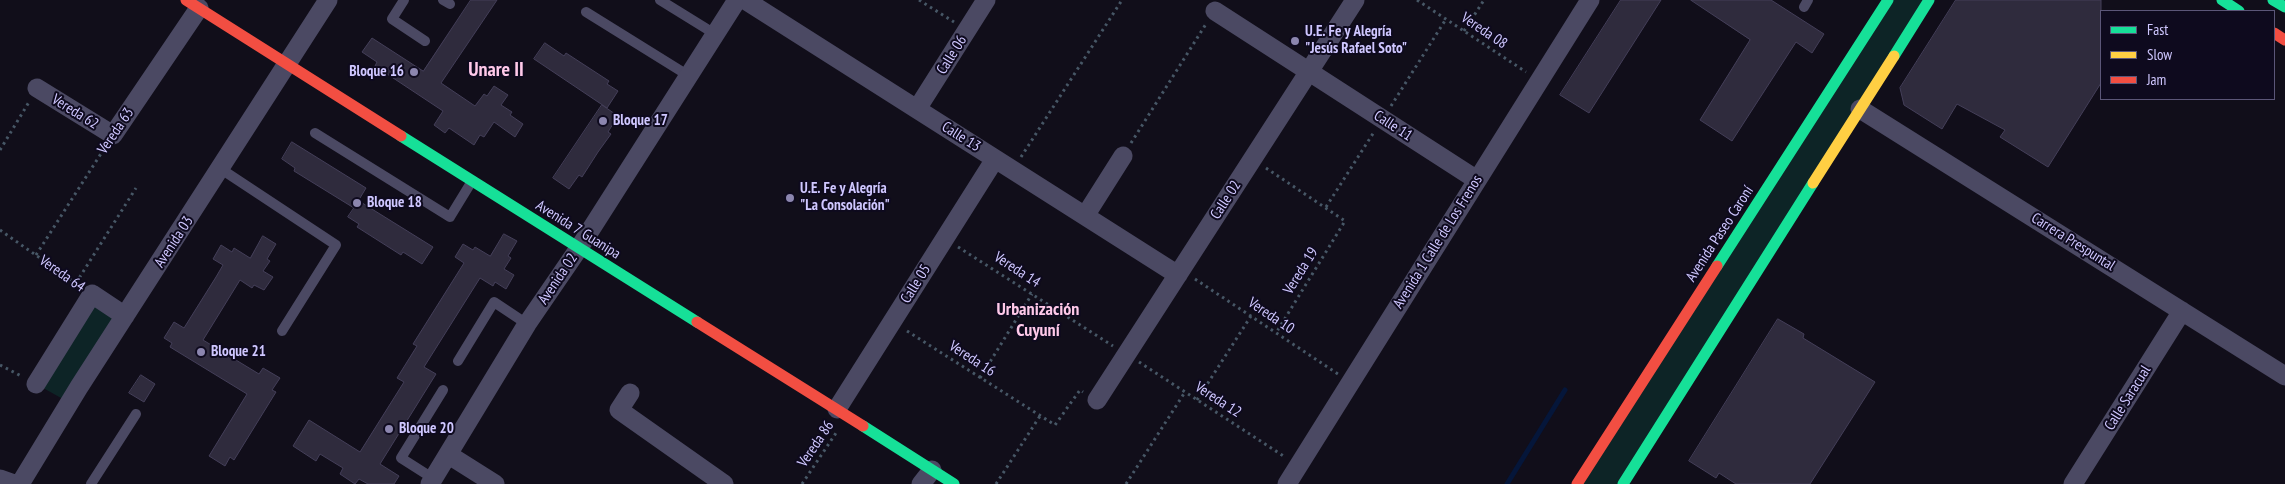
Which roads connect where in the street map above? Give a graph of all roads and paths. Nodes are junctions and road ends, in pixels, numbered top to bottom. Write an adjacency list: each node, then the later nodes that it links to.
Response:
1 (328, 0): 27 (street, Avenida 03)
2 (404, 0): 26 (lane)
3 (660, 0): 25 (lane)
4 (737, 0): 25 (street, Avenida 02)
5 (745, 0): 32 (street, Calle 13)
6 (919, 0): 23 (path)
7 (986, 0): 23 (street, Calle 06)
8 (1122, 0): 42 (path)
9 (1355, 0): 28 (street, Calle 02)
10 (1417, 0): 22 (path, Vereda 08)
11 (1484, 0): 24 (path)
12 (1590, 0): 30 (street, Avenida 1 Calle de Los Frenos)
13 (1888, 0): 92 (street, Avenida Paseo Caroní)
14 (1929, 0): 33 (street)
15 (2222, 0): 19 (street)
16 (2273, 0): 18 (street)
17 (193, 4): 27 (street, Avenida 7 Guanipa); 36 (street, Vereda 63)
18 (2285, 7)
19 (2237, 10)
20 (1214, 11): 28 (street, Calle 11); 38 (path)
21 (586, 12): 29 (lane)
22 (1446, 19): 24 (path, Vereda 08); 34 (path)
23 (967, 30): 32 (street, Calle 06)
24 (1464, 31): 30 (path, Vereda 08)
25 (715, 34): 29 (street, Avenida 02)
26 (425, 41)
27 (288, 64): 41 (street, Avenida 03); 44 (street, Avenida 7 Guanipa)
28 (1309, 72): 34 (street, Calle 11); 39 (street, Calle 02)
29 (689, 76): 50 (street, Avenida 02)
30 (1539, 81): 43 (street, Avenida 1 Calle de Los Frenos)
31 (37, 88): 36 (street, Vereda 62); 37 (path)
32 (917, 109): 40 (street, Calle 13)
33 (1860, 109): 56 (street, Carrera Prespuntal); 93 (street)
34 (1382, 119): 43 (street, Calle 11); 46 (path)
35 (315, 134): 44 (lane)
36 (113, 135): 51 (path, Vereda 63)
37 (0, 150)
38 (1123, 156): 47 (street)
39 (1252, 158): 46 (path); 52 (street, Calle 02)
40 (995, 159): 42 (street, Calle 13); 49 (street, Calle 05)
41 (221, 169): 57 (street, Avenida 03); 61 (lane)
42 (1013, 170): 47 (street, Calle 13)
43 (1477, 180): 67 (street, Avenida 1 Calle de Los Frenos)
44 (472, 181): 50 (street, Avenida 7 Guanipa)
45 (136, 188): 53 (path)
46 (1326, 207): 62 (path, Vereda 19)
47 (1085, 216): 52 (street, Calle 13)
48 (0, 230): 51 (path, Vereda 64)
49 (945, 238): 55 (path, Vereda 14); 59 (street, Calle 05)
50 (579, 248): 60 (street, Avenida 02); 74 (street, Avenida 7 Guanipa)
51 (36, 255): 53 (path, Vereda 64)
52 (1178, 275): 58 (path, Vereda 10); 63 (street, Calle 02)
53 (76, 283): 54 (path, Vereda 64)
54 (92, 294): 57 (street, Vereda 64); 68 (street)
55 (1032, 294): 63 (path, Vereda 14); 66 (path)
56 (2182, 312): 65 (street, Carrera Prespuntal); 94 (street, Calle Saracual)
57 (125, 316): 83 (street, Avenida 03)
58 (1251, 316): 62 (path, Vereda 10); 73 (path)
59 (892, 322): 66 (path, Vereda 16); 74 (street, Calle 05)
60 (527, 324): 64 (lane); 77 (street, Avenida 02)
61 (282, 331)
62 (1276, 333): 67 (path, Vereda 10)
63 (1126, 354): 70 (path, Vereda 12); 72 (street, Calle 02)
64 (458, 361)
65 (2285, 376)
66 (980, 378): 76 (path, Vereda 16)
67 (1349, 382): 78 (street, Avenida 1 Calle de Los Frenos)
68 (36, 384)
69 (443, 390): 81 (lane)
70 (1185, 392): 73 (path, Vereda 12); 90 (path)
71 (630, 393): 86 (street)
72 (1097, 400): 76 (path)
73 (1197, 400): 78 (path, Vereda 12)
74 (842, 412): 79 (street, Avenida 7 Guanipa); 87 (path, Vereda 86)
75 (136, 414): 84 (lane)
76 (1040, 416): 89 (path)
77 (449, 455): 81 (street, Avenida 02); 85 (street)
78 (1298, 465): 91 (street, Avenida 1 Calle de Los Frenos)
79 (926, 477): 88 (street, Avenida 7 Guanipa)
80 (0, 479): 82 (street)
81 (432, 481)
82 (14, 484)
83 (20, 484)
84 (92, 484)
85 (495, 484)
86 (724, 484)
87 (802, 484)
88 (954, 484)
89 (996, 484)
90 (1126, 484)
91 (1287, 484)
92 (1577, 484)
93 (1623, 484)
94 (2073, 484)

